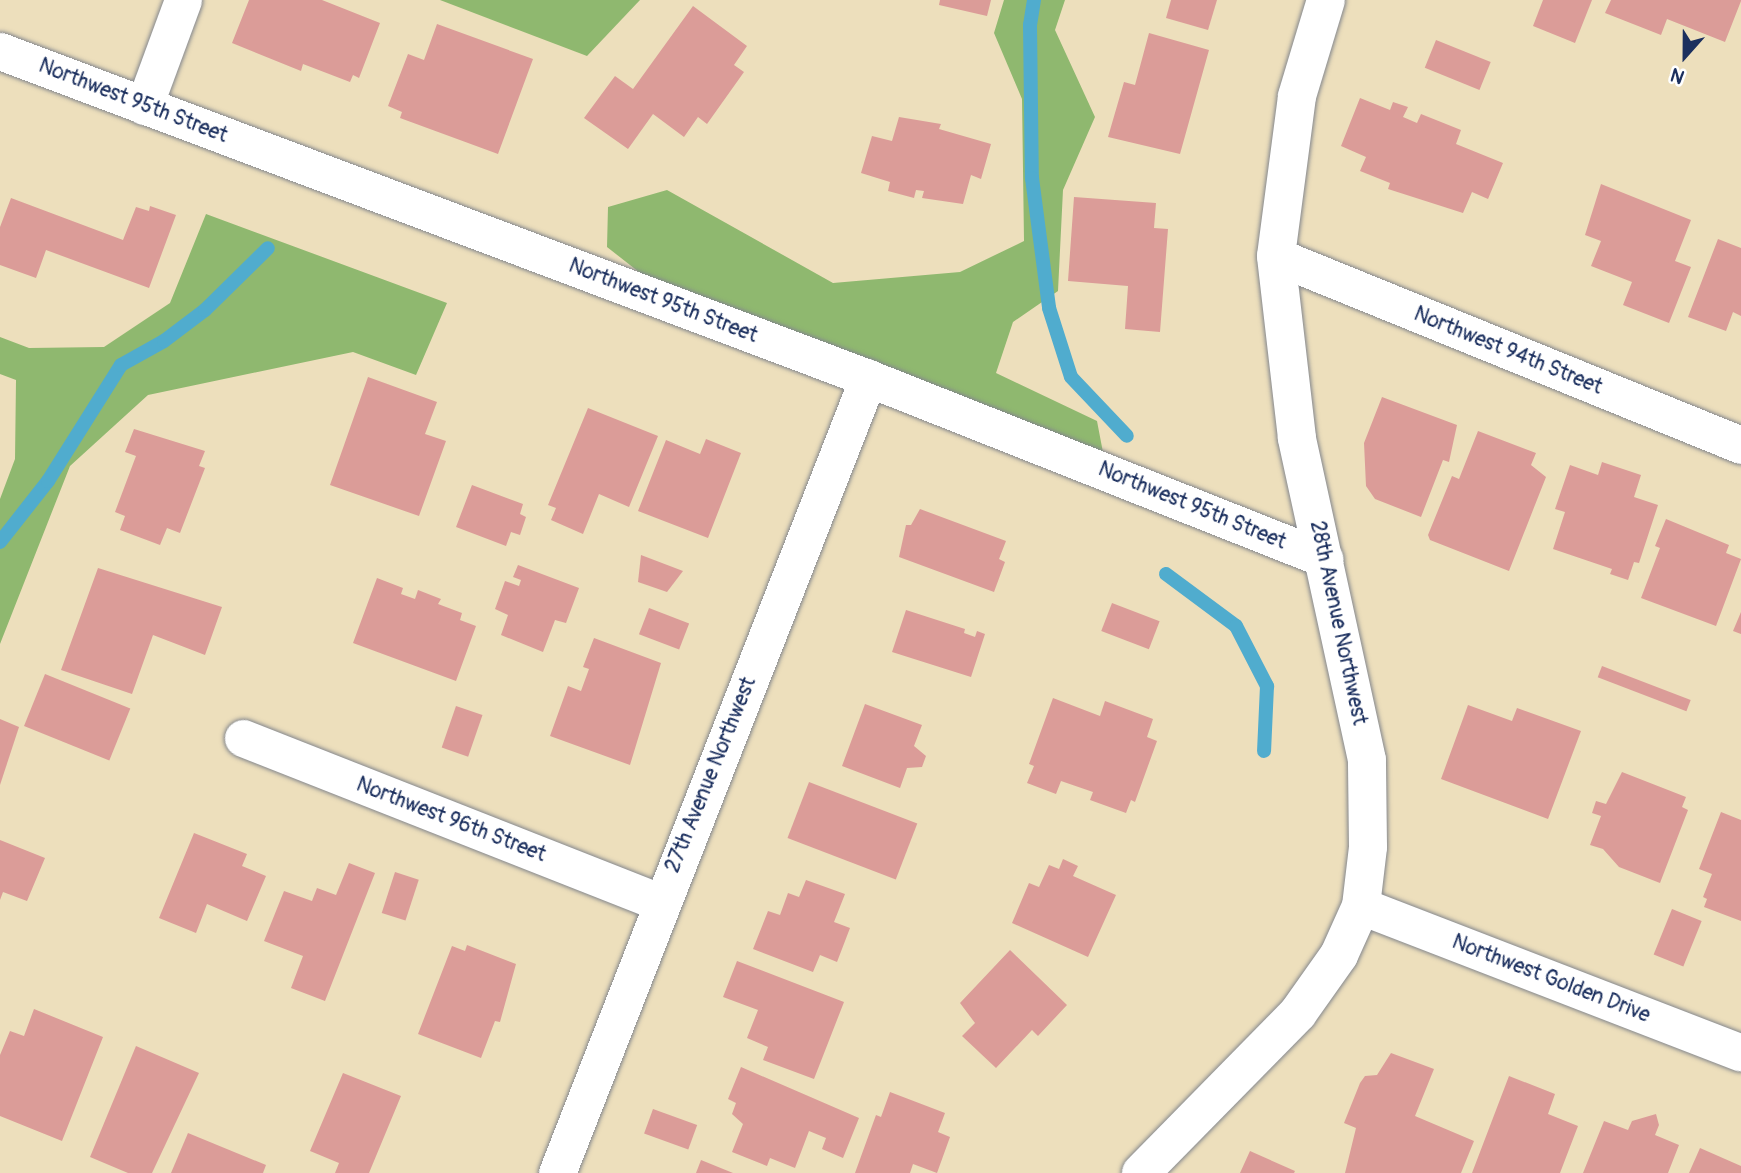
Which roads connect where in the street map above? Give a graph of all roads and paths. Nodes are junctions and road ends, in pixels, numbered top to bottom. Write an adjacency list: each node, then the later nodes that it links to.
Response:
1 (183, 0): 4 (street)
2 (1326, 0): 5 (street, 28th Avenue Northwest)
3 (0, 51): 4 (street, Northwest 95th Street)
4 (144, 106): 6 (street, Northwest 95th Street)
5 (1276, 256): 7 (street, Northwest 94th Street); 8 (street, 28th Avenue Northwest)
6 (868, 378): 8 (street, Northwest 95th Street); 10 (street, 27th Avenue Northwest)
7 (1741, 445)
8 (1324, 559): 11 (street, 28th Avenue Northwest)
9 (243, 738): 10 (street, Northwest 96th Street)
10 (660, 902): 13 (street, 27th Avenue Northwest)
11 (1361, 906): 12 (street, Northwest Golden Drive); 14 (street, 28th Avenue Northwest)
12 (1741, 1053)
13 (557, 1173)
14 (1142, 1173)

